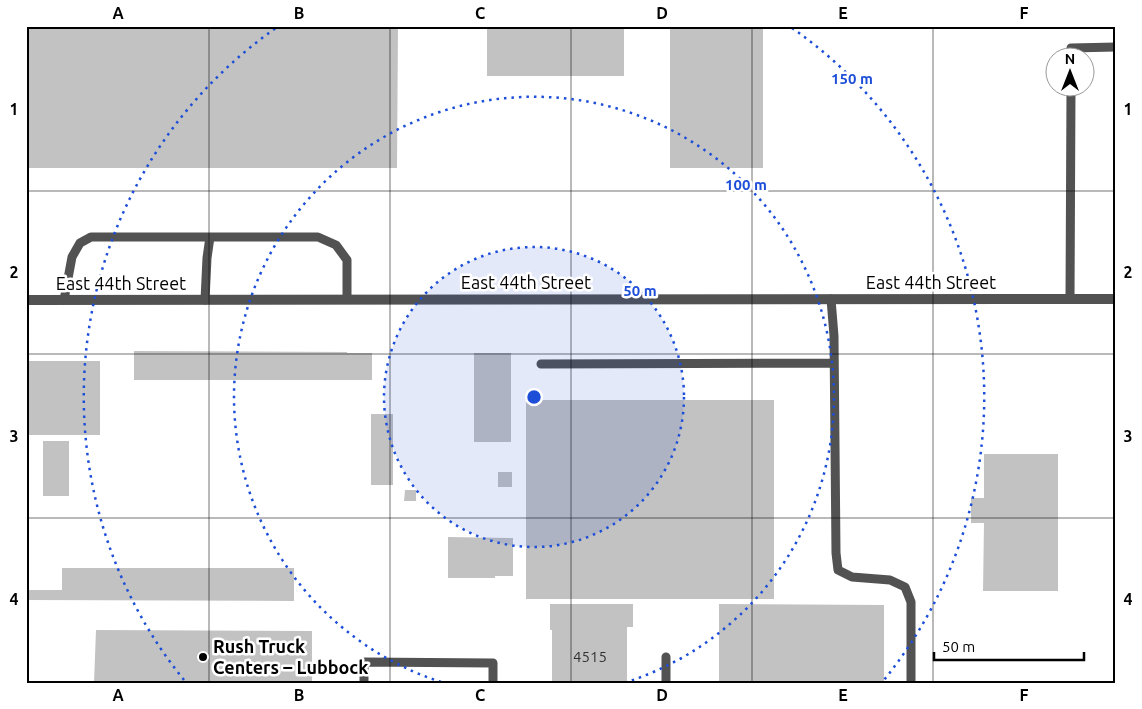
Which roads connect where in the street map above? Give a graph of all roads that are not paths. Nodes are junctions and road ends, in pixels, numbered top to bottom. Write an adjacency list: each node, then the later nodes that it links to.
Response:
1 (1116, 47): 2 (lane)
2 (1071, 48)
3 (1071, 98): 7 (lane)
4 (210, 237): 5 (lane); 10 (lane); 11 (lane)
5 (347, 299): 6 (street, East 44th Street); 11 (street, East 44th Street)
6 (831, 299): 7 (street, East 44th Street); 12 (lane)
7 (1070, 299): 8 (street, East 44th Street)
8 (1116, 299)
9 (26, 300): 10 (street, East 44th Street)
10 (64, 300): 11 (street, East 44th Street)
11 (205, 300)
12 (834, 363): 13 (lane); 18 (lane)
13 (541, 364)
14 (666, 657): 17 (lane)
15 (364, 683): 16 (lane)
16 (493, 683)
17 (666, 683)
18 (911, 683)

